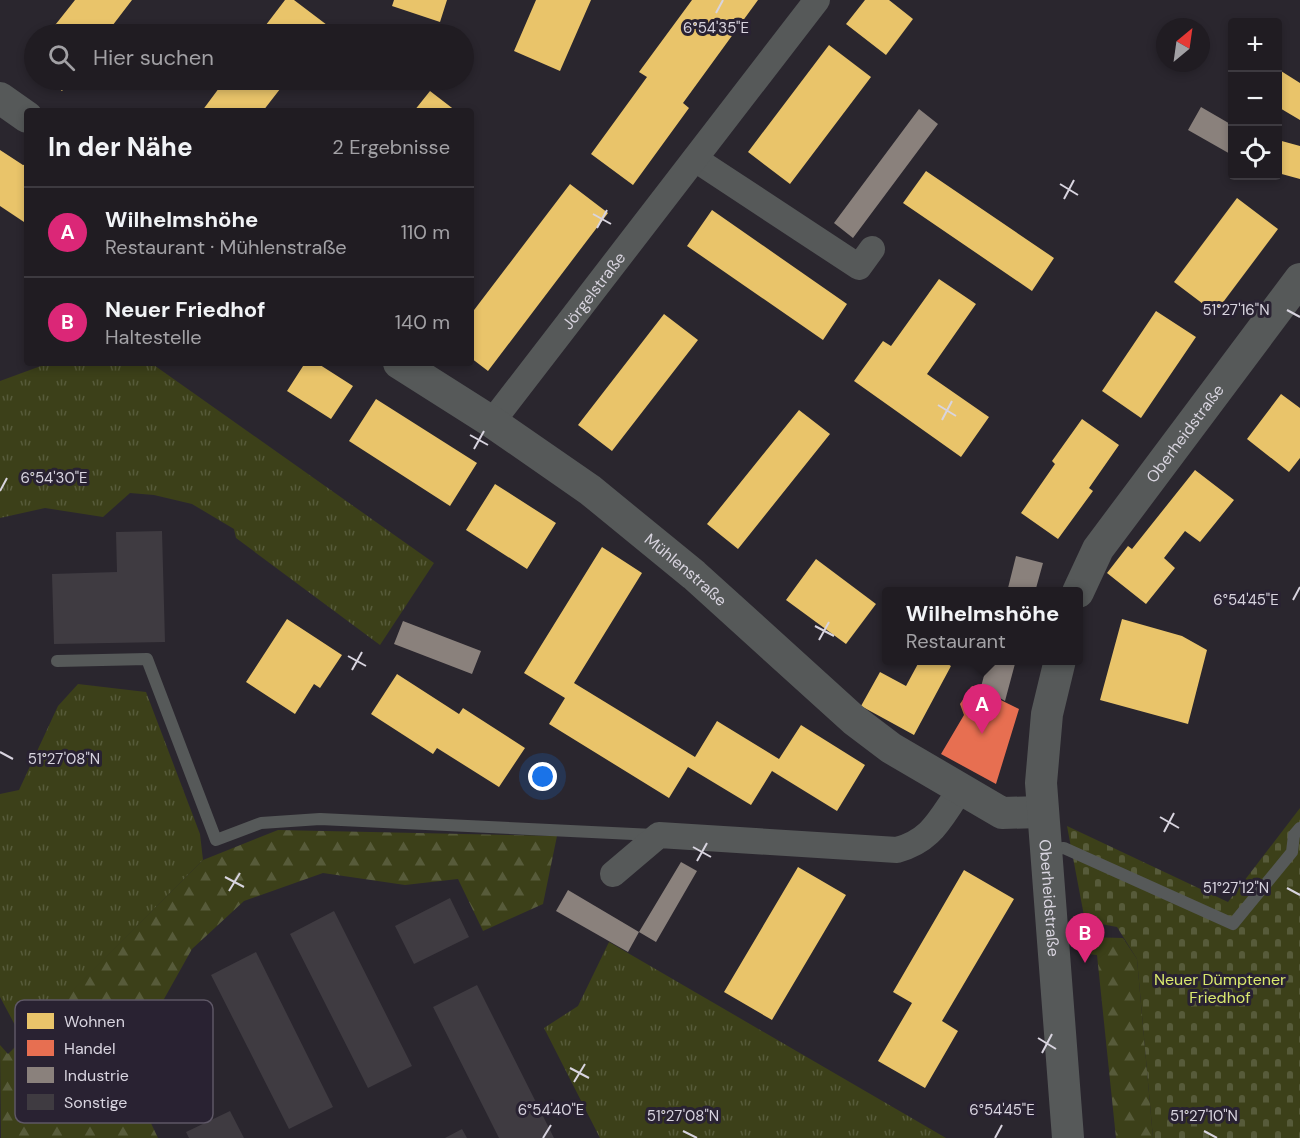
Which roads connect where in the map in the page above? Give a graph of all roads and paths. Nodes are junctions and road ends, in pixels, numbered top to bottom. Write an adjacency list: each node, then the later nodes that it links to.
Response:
1 (817, 0): 4 (street, Jörgelstraße)
2 (0, 98): 3 (street)
3 (24, 115)
4 (695, 159): 5 (street); 8 (street, Jörgelstraße)
5 (872, 249)
6 (1300, 279): 9 (street, Oberheidstraße)
7 (404, 366): 8 (street, Mühlenstraße)
8 (492, 422): 12 (street, Mühlenstraße)
9 (1080, 587)
10 (57, 661): 15 (lane)
11 (1059, 665): 13 (street, Oberheidstraße)
12 (961, 789): 13 (street, Mühlenstraße); 15 (street)
13 (1041, 812): 16 (street, Oberheidstraße)
14 (1300, 828): 16 (lane)
15 (658, 835): 17 (street)
16 (1044, 849): 18 (street, Oberheidstraße)
17 (613, 874)
18 (1068, 1138)

